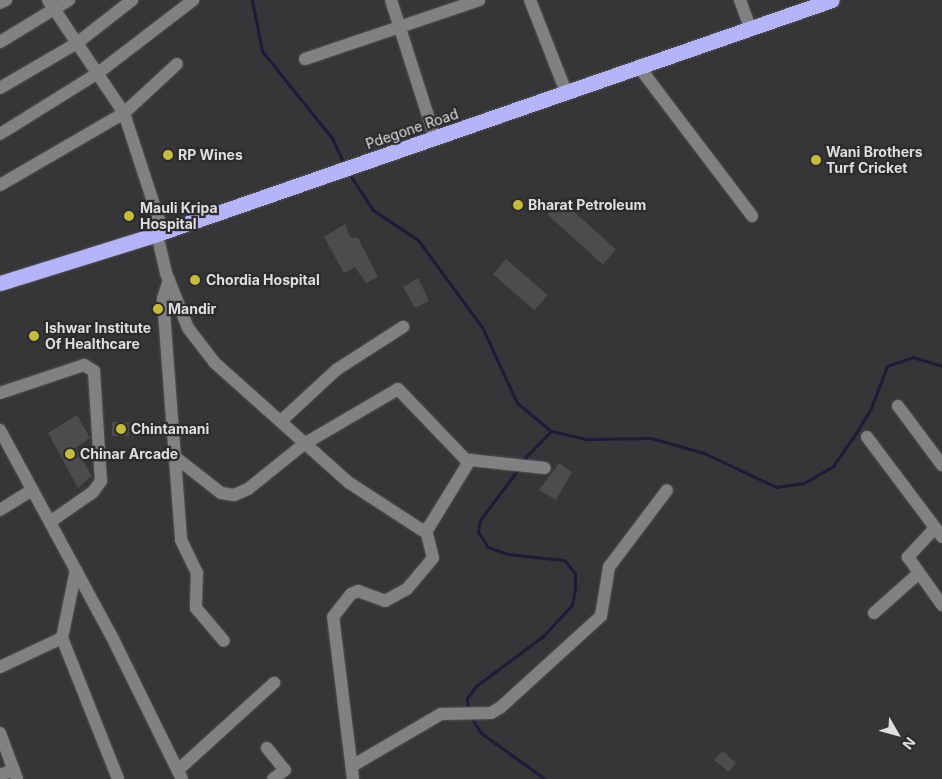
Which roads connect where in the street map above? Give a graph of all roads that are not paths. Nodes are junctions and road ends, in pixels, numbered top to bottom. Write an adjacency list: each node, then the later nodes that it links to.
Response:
1 (6, 0): 11 (street)
2 (48, 0): 12 (street)
3 (69, 0): 12 (street)
4 (132, 0): 16 (street)
5 (193, 0): 20 (street)
6 (391, 0): 13 (street)
7 (479, 0): 13 (street)
8 (530, 0): 22 (street)
9 (740, 0): 14 (street)
10 (832, 0): 14 (highway, Pdegone Road)
11 (0, 3)
12 (56, 11): 15 (street); 16 (street)
13 (399, 26): 17 (street); 25 (street)
14 (750, 28): 19 (highway, Pdegone Road)
15 (0, 42)
16 (77, 43): 20 (street); 21 (street)
17 (305, 59)
18 (178, 64): 23 (street)
19 (639, 67): 22 (highway, Pdegone Road); 27 (street)
20 (98, 73): 23 (street); 24 (street)
21 (0, 88)
22 (566, 92): 25 (highway, Pdegone Road)
23 (124, 113): 26 (street); 28 (street)
24 (0, 134)
25 (435, 138): 28 (highway, Pdegone Road)
26 (0, 185)
27 (752, 216)
28 (160, 233): 29 (street); 30 (highway, Pdegone Road)
29 (169, 280): 34 (street); 38 (street)
30 (0, 283)
31 (403, 327): 34 (street)
32 (0, 393): 45 (street)
33 (898, 406): 40 (street)
34 (281, 421): 37 (street)
35 (0, 430): 42 (street)
36 (867, 437): 47 (street)
37 (304, 444): 38 (street); 39 (street); 46 (street)
38 (174, 457): 53 (street)
39 (468, 462): 41 (street); 46 (street)
40 (942, 464)
41 (539, 468)
42 (32, 490): 44 (street); 45 (street)
43 (667, 490): 58 (street)
44 (0, 510)
45 (50, 522): 48 (street)
46 (426, 530): 58 (street)
47 (938, 533): 49 (street)
48 (76, 570): 52 (street); 61 (street)
49 (918, 574): 50 (street); 51 (street)
50 (942, 605)
51 (874, 613)
52 (62, 638): 54 (street); 62 (street)
53 (224, 641)
54 (0, 667)
55 (274, 683): 61 (street)
56 (0, 733): 59 (street)
57 (267, 748): 63 (street)
58 (352, 773)
59 (16, 774): 60 (street)
60 (0, 775)
61 (178, 776)
62 (118, 779)
63 (273, 779)

